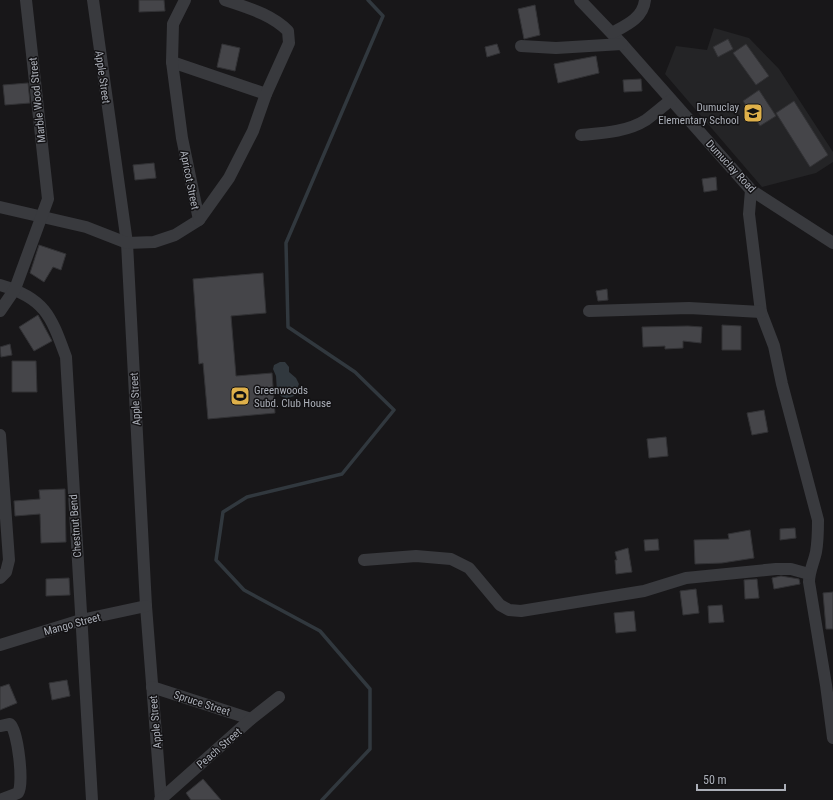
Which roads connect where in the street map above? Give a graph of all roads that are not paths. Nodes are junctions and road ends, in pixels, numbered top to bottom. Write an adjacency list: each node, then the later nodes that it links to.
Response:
1 (26, 0): 16 (street, Marble Wood Street)
2 (93, 0): 18 (street, Apple Street)
3 (185, 0): 10 (street, Apricot Street)
4 (225, 0): 11 (street)
5 (580, 0): 7 (street, Dumuclay Road)
6 (645, 0): 7 (street)
7 (612, 33): 8 (street, Dumuclay Road)
8 (622, 44): 9 (street); 12 (street, Dumuclay Road)
9 (522, 46)
10 (172, 62): 11 (street); 17 (street, Apricot Street)
11 (266, 94): 17 (street)
12 (670, 100): 13 (street); 14 (street, Dumuclay Road)
13 (581, 135)
14 (751, 190): 19 (street, Dumuclay Road); 24 (street)
15 (0, 207): 16 (street, Apricot Street)
16 (42, 215): 18 (street, Apricot Street); 21 (street)
17 (199, 220): 18 (street, Apricot Street)
18 (127, 243): 29 (street, Apple Street)
19 (833, 243)
20 (0, 285): 21 (street, Chestnut Bend)
21 (15, 289): 22 (street); 30 (street, Chestnut Bend)
22 (0, 311)
23 (589, 311): 24 (street)
24 (761, 312): 27 (street)
25 (0, 435): 28 (street)
26 (364, 560): 27 (street)
27 (809, 574): 36 (street)
28 (0, 578)
29 (146, 606): 30 (street, Mango Street); 32 (street, Apple Street)
30 (81, 620): 31 (street, Mango Street); 38 (street, Chestnut Bend)
31 (0, 645)
32 (152, 687): 34 (street, Spruce Street); 39 (street, Apple Street)
33 (280, 697): 34 (street, Peach Street)
34 (251, 719): 39 (street, Peach Street)
35 (5, 725): 37 (street)
36 (833, 738)
37 (0, 800)
38 (92, 800)
39 (161, 800)

